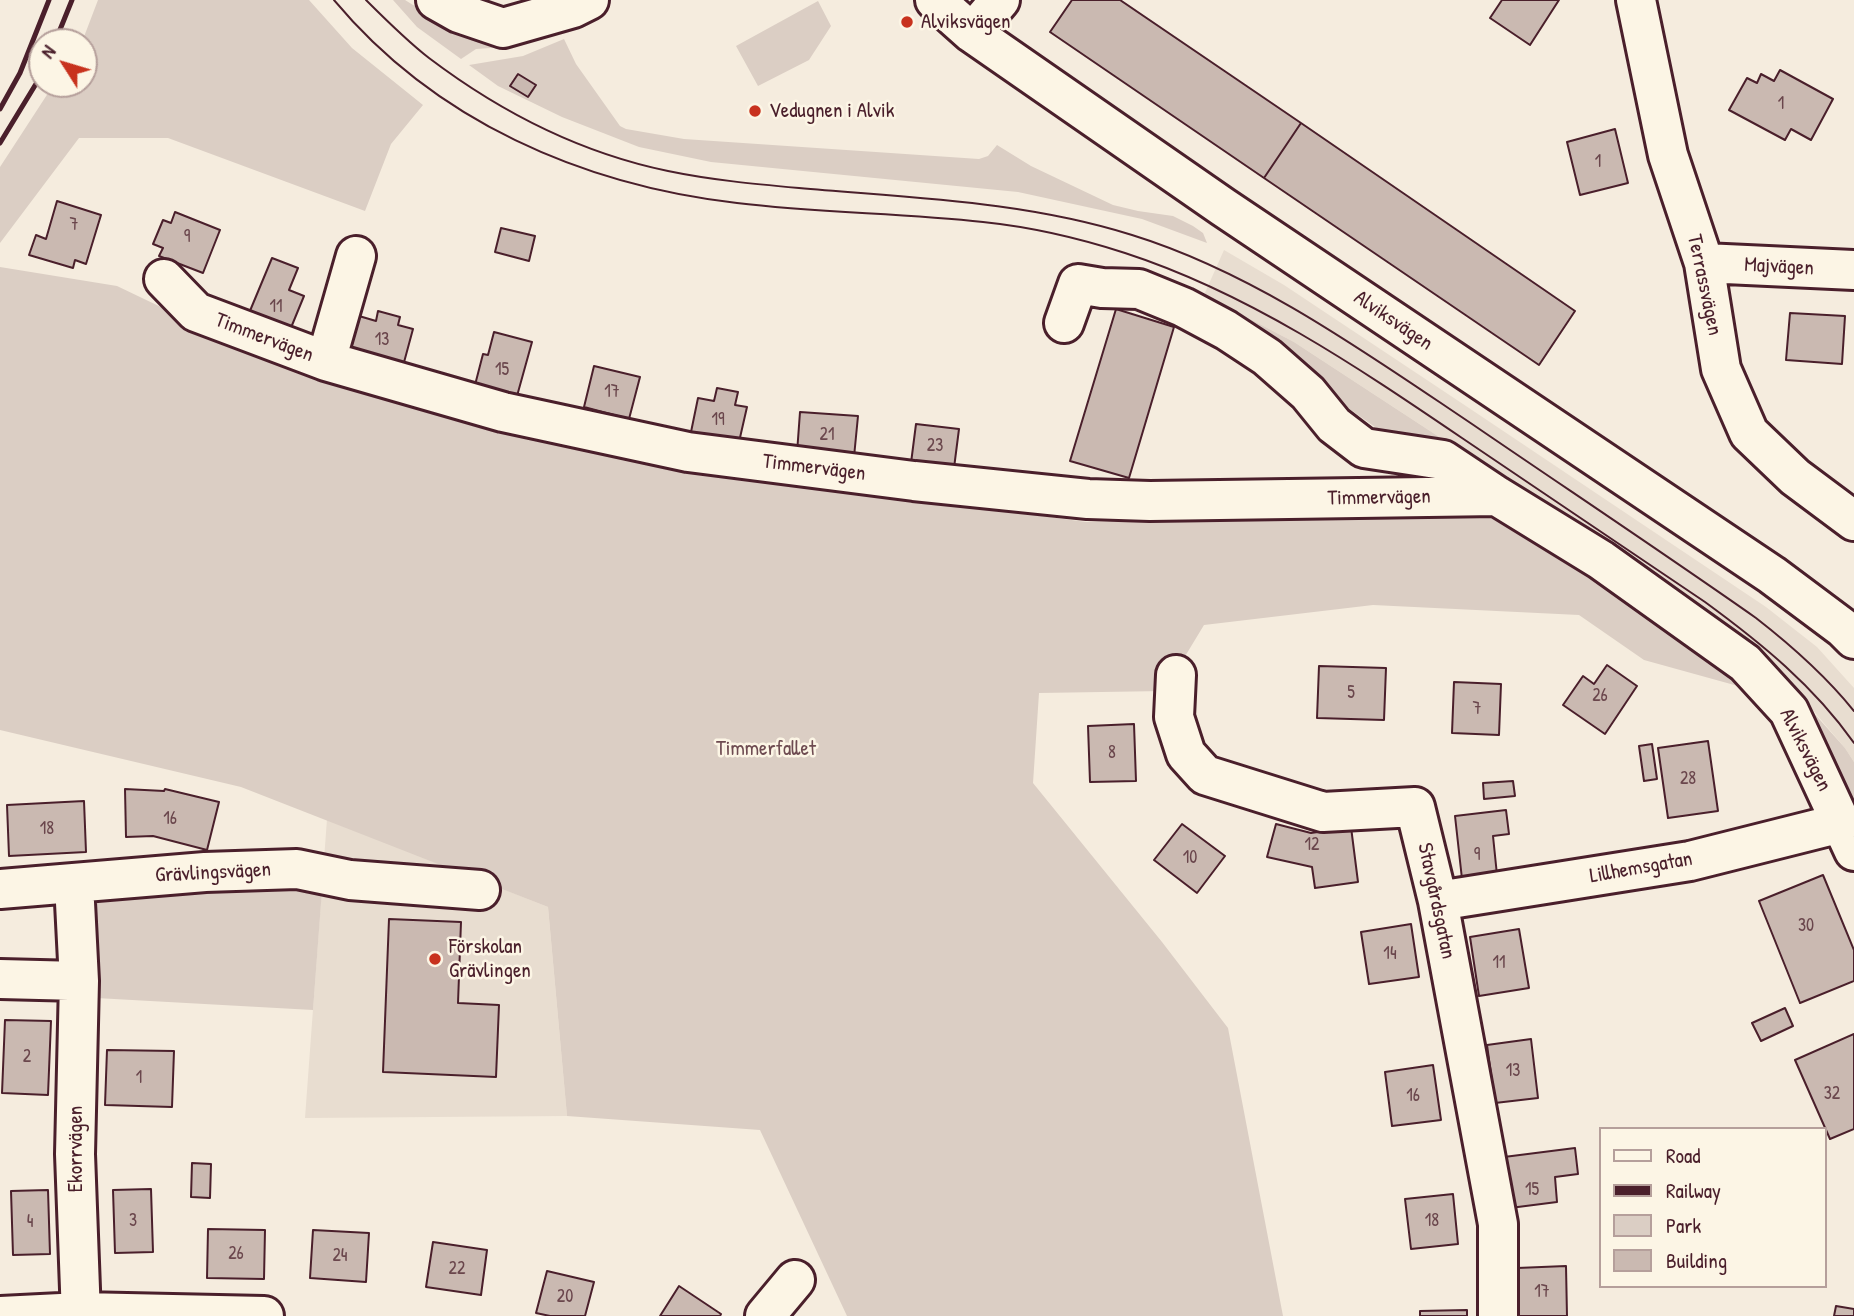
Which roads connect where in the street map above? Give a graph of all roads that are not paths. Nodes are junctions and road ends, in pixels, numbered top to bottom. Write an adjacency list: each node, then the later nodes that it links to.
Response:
1 (436, 0): 2 (street)
2 (589, 0)
3 (935, 0): 6 (street, Alviksvägen)
4 (1000, 0): 6 (street)
5 (1636, 0): 8 (street, Terrassvägen)
6 (972, 33): 15 (street, Alviksvägen)
7 (356, 256): 12 (street)
8 (1704, 263): 9 (street, Majvägen); 14 (street, Terrassvägen)
9 (1854, 270)
10 (164, 279): 12 (street, Timmervägen)
11 (1064, 323): 13 (street, Alviksvägen)
12 (326, 362): 13 (street, Timmervägen)
13 (1497, 496): 17 (street, Alviksvägen)
14 (1854, 521)
15 (1854, 639)
16 (1176, 676): 21 (street, Stavgårdsgatan)
17 (1848, 837): 21 (street, Lillhemsgatan)
18 (74, 883): 19 (street, Grävlingsvägen); 20 (street, Grävlingsvägen); 23 (street)
19 (0, 889)
20 (480, 890)
21 (1438, 901): 29 (street, Stavgårdsgatan)
22 (0, 979): 23 (street)
23 (79, 981): 25 (street, Ekorrvägen)
24 (795, 1280): 28 (street)
25 (81, 1314): 26 (street); 27 (street)
26 (0, 1315)
27 (264, 1316)
28 (765, 1316)
29 (1498, 1316)

